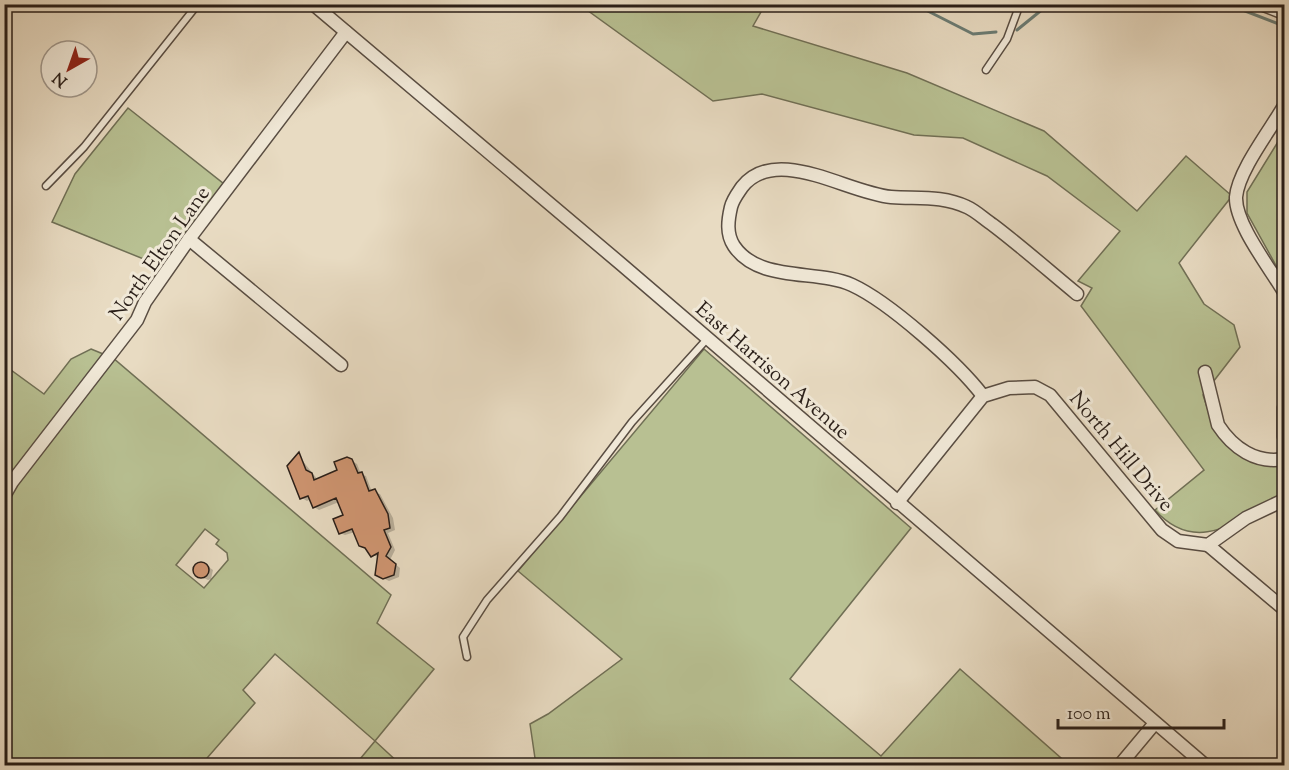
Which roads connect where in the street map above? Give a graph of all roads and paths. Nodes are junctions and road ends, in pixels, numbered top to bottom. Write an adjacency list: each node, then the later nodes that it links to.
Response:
1 (198, 4): 9 (lane)
2 (313, 4): 6 (street, East Harrison Avenue)
3 (1020, 4): 7 (lane)
4 (1261, 4): 5 (street)
5 (1284, 13)
6 (346, 33): 10 (street, North Elton Lane); 13 (street, East Harrison Avenue)
7 (986, 70)
8 (1284, 106): 11 (street)
9 (46, 186)
10 (189, 239): 14 (street); 20 (street, North Elton Lane)
11 (1284, 292)
12 (1077, 294): 16 (street)
13 (707, 339): 22 (street, East Harrison Avenue); 25 (lane)
14 (341, 365)
15 (1205, 372): 19 (street)
16 (983, 396): 22 (street); 23 (street, North Hill Drive)
17 (1284, 407): 18 (street)
18 (1284, 437)
19 (1284, 459)
20 (4, 496)
21 (1284, 500): 23 (street)
22 (897, 503): 26 (street, East Harrison Avenue)
23 (1208, 545): 24 (street)
24 (1284, 609)
25 (467, 657)
26 (1155, 723): 27 (street); 28 (street, East Harrison Avenue)
27 (1119, 765)
28 (1206, 765)

